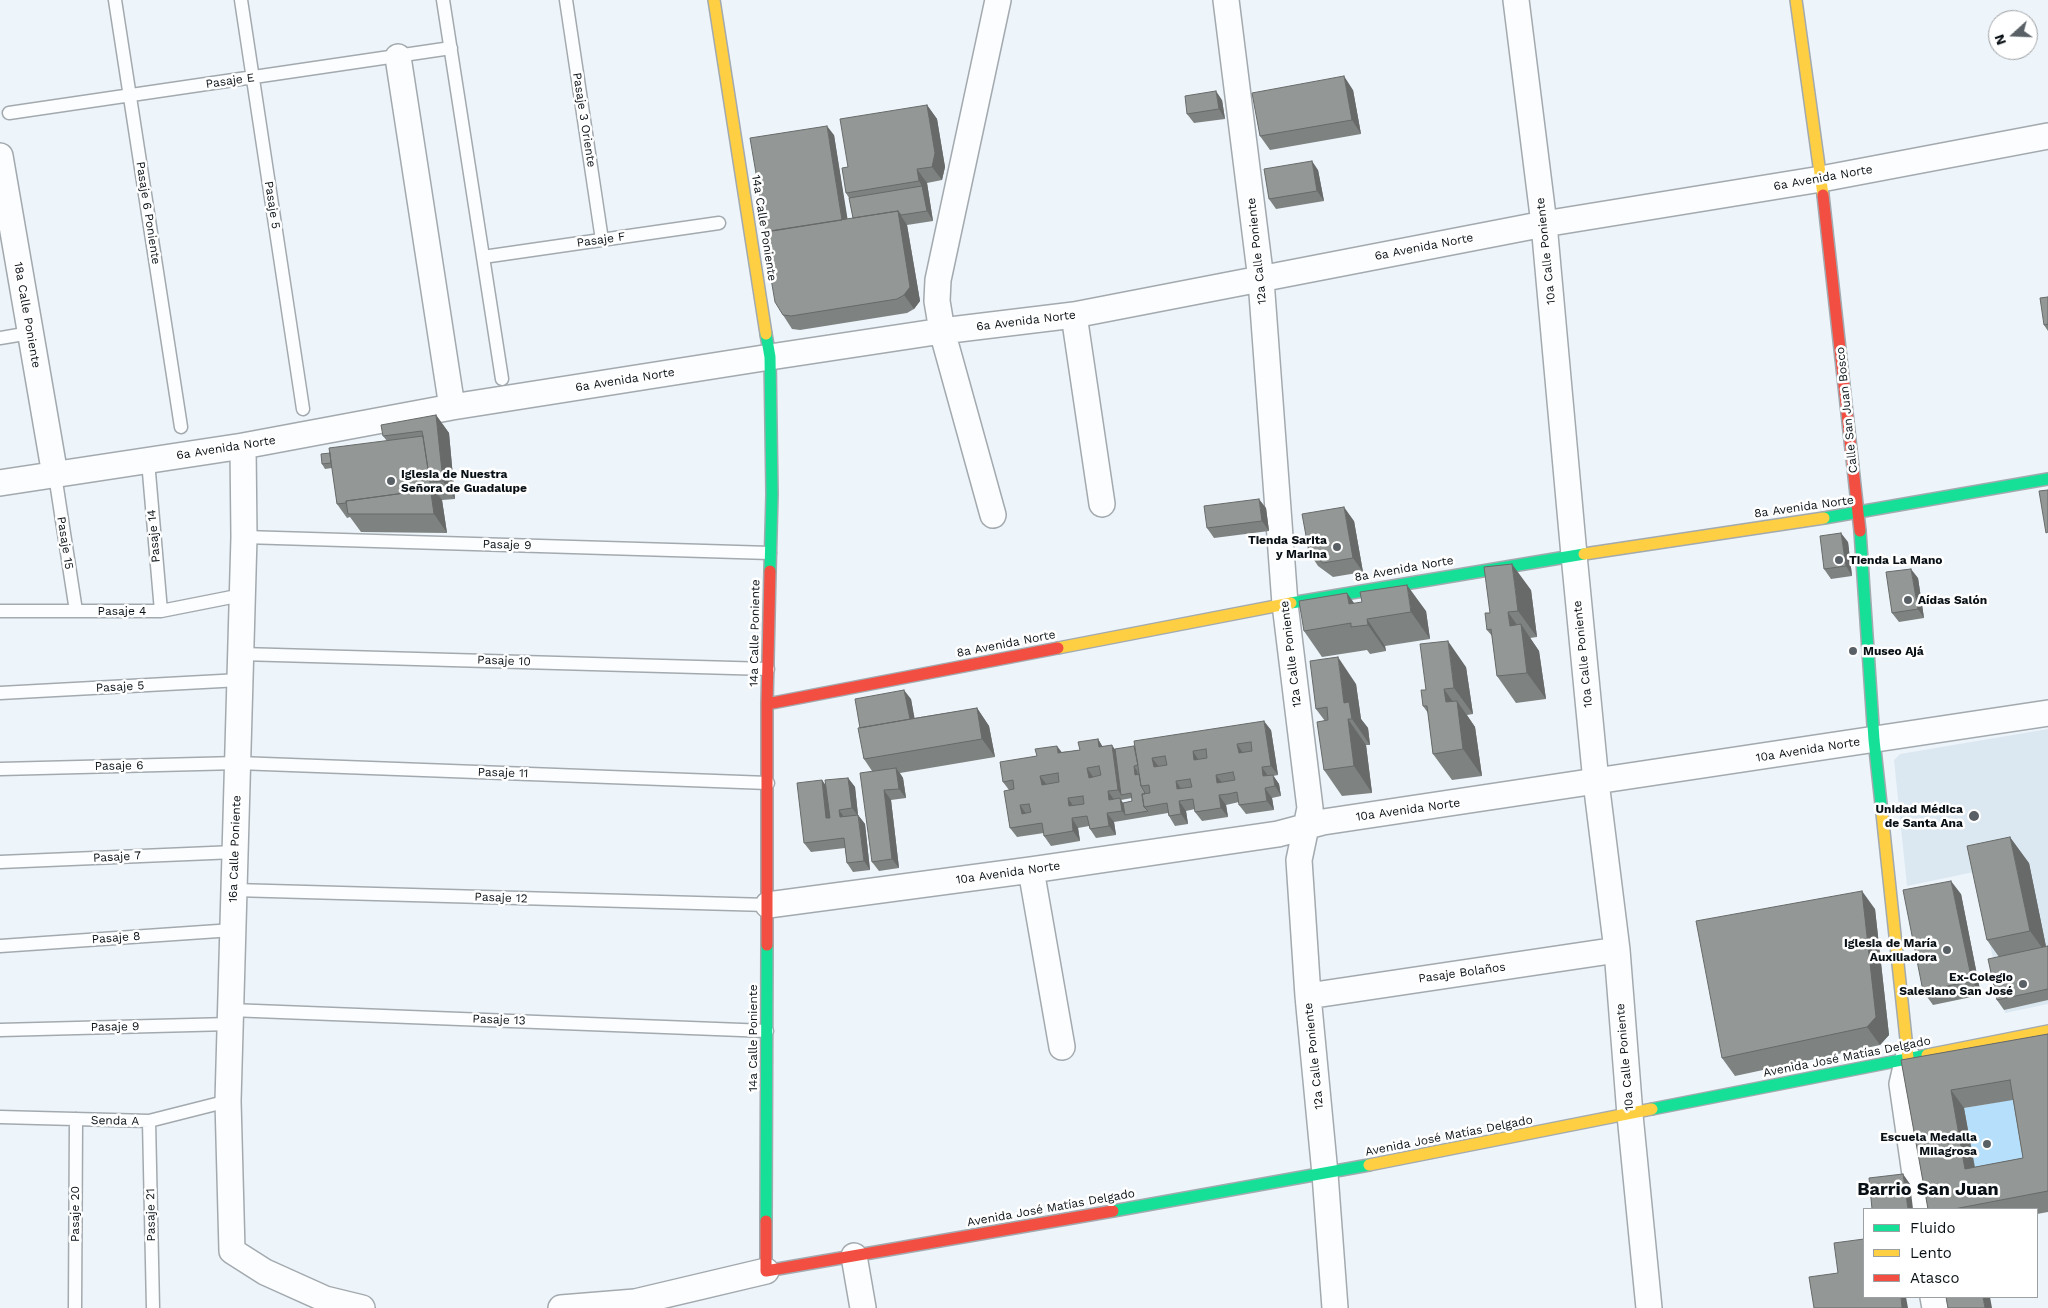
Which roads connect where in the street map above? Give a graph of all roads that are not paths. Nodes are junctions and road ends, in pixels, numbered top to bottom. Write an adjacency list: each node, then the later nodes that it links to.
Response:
1 (115, 0): 13 (lane, Pasaje 6 Poniente)
2 (241, 0): 12 (lane, Pasaje 5)
3 (443, 0): 10 (lane)
4 (566, 0): 20 (lane, Pasaje 3 Oriente)
5 (714, 0): 27 (street, 14a Calle Poniente)
6 (998, 0): 24 (street)
7 (1226, 0): 22 (street, 12a Calle Poniente)
8 (1516, 0): 19 (street, 10a Calle Poniente)
9 (1796, 0): 17 (street, Calle San Juan Bosco)
10 (451, 48): 11 (lane, Pasaje E); 21 (lane)
11 (398, 57): 12 (lane, Pasaje E); 29 (street)
12 (253, 78): 13 (lane, Pasaje E); 30 (lane, Pasaje 5)
13 (130, 96): 14 (lane, Pasaje E); 31 (lane, Pasaje 6 Poniente)
14 (9, 114)
15 (2048, 136): 17 (street, 6a Avenida Norte)
16 (0, 156): 25 (street, 18a Calle Poniente)
17 (1821, 179): 19 (street, 6a Avenida Norte); 38 (street, Calle San Juan Bosco)
18 (719, 223): 20 (lane, Pasaje F)
19 (1544, 224): 22 (street, 6a Avenida Norte); 42 (street, 10a Calle Poniente)
20 (602, 240): 21 (lane, Pasaje F)
21 (483, 257): 28 (lane)
22 (1261, 280): 23 (street, 6a Avenida Norte); 44 (street, 12a Calle Poniente)
23 (1074, 315): 24 (street, 6a Avenida Norte); 37 (street)
24 (942, 331): 27 (street, 6a Avenida Norte); 39 (street)
25 (30, 333): 26 (lane); 34 (street, 18a Calle Poniente)
26 (0, 338)
27 (770, 357): 29 (street, 6a Avenida Norte); 41 (street, 14a Calle Poniente)
28 (502, 379)
29 (452, 407): 32 (street, 6a Avenida Norte)
30 (302, 409)
31 (181, 427)
32 (243, 446): 33 (street, 6a Avenida Norte); 40 (street, 16a Calle Poniente)
33 (148, 461): 34 (street, 6a Avenida Norte); 47 (lane, Pasaje 14)
34 (55, 475): 36 (street, 6a Avenida Norte); 46 (lane, Pasaje 15)
35 (2048, 479): 38 (street, 8a Avenida Norte)
36 (0, 483)
37 (1102, 504)
38 (1859, 513): 42 (street, 8a Avenida Norte); 54 (street, Calle San Juan Bosco)
39 (994, 515)
40 (244, 537): 41 (lane, Pasaje 9); 43 (street, 16a Calle Poniente)
41 (770, 553): 49 (street, 14a Calle Poniente)
42 (1574, 555): 44 (street, 8a Avenida Norte); 57 (street, 10a Calle Poniente)
43 (242, 595): 47 (lane, Pasaje 4); 48 (street, 16a Calle Poniente)
44 (1285, 604): 52 (street, 8a Avenida Norte); 59 (street, 12a Calle Poniente)
45 (0, 611): 46 (lane, Pasaje 4)
46 (76, 611): 47 (lane, Pasaje 4)
47 (161, 611)
48 (240, 654): 49 (lane, Pasaje 10); 50 (street, 16a Calle Poniente)
49 (768, 669): 52 (street, 14a Calle Poniente)
50 (240, 680): 51 (lane, Pasaje 5); 55 (street, 16a Calle Poniente)
51 (0, 694)
52 (768, 704): 58 (street, 14a Calle Poniente)
53 (2048, 714): 54 (street, 10a Avenida Norte)
54 (1874, 740): 57 (street, 10a Avenida Norte); 74 (street, Calle San Juan Bosco)
55 (238, 763): 56 (lane, Pasaje 6); 58 (lane, Pasaje 11); 60 (street, 16a Calle Poniente)
56 (0, 769)
57 (1596, 782): 59 (street, 10a Avenida Norte); 67 (street, 10a Calle Poniente)
58 (768, 783): 64 (street, 14a Calle Poniente)
59 (1307, 825): 62 (street, 10a Avenida Norte); 68 (street, 12a Calle Poniente)
60 (235, 852): 61 (lane, Pasaje 7); 63 (street, 16a Calle Poniente)
61 (0, 862)
62 (1031, 870): 64 (street, 10a Avenida Norte); 73 (street)
63 (234, 890): 64 (lane, Pasaje 12); 65 (street, 16a Calle Poniente)
64 (768, 905): 71 (street, 14a Calle Poniente)
65 (233, 930): 66 (lane, Pasaje 8); 69 (street, 16a Calle Poniente)
66 (0, 946)
67 (1616, 950): 68 (street, Pasaje Bolaños); 76 (street, 10a Calle Poniente)
68 (1308, 996): 80 (street, 12a Calle Poniente)
69 (230, 1017): 70 (lane, Pasaje 9); 71 (lane, Pasaje 13); 75 (street, 16a Calle Poniente)
70 (0, 1030)
71 (767, 1031): 83 (street, 14a Calle Poniente)
72 (2048, 1031): 74 (street, Avenida José Matías Delgado)
73 (1062, 1047)
74 (1908, 1058): 76 (street, Avenida José Matías Delgado); 81 (street, Calle San Juan Bosco)
75 (228, 1101): 79 (lane, Senda A); 86 (street, 16a Calle Poniente)
76 (1630, 1115): 80 (street, Avenida José Matías Delgado); 90 (street, 10a Calle Poniente)
77 (0, 1117): 78 (lane, Senda A)
78 (76, 1120): 79 (lane, Senda A); 84 (lane, Pasaje 20)
79 (149, 1121): 85 (lane, Pasaje 21)
80 (1326, 1174): 82 (street, Avenida José Matías Delgado); 89 (street, 12a Calle Poniente)
81 (1920, 1208)
82 (854, 1256): 83 (street, Avenida José Matías Delgado); 88 (street)
83 (766, 1271): 87 (street)
84 (75, 1308)
85 (153, 1308)
86 (362, 1308)
87 (561, 1308)
88 (863, 1308)
89 (1335, 1308)
90 (1649, 1308)

